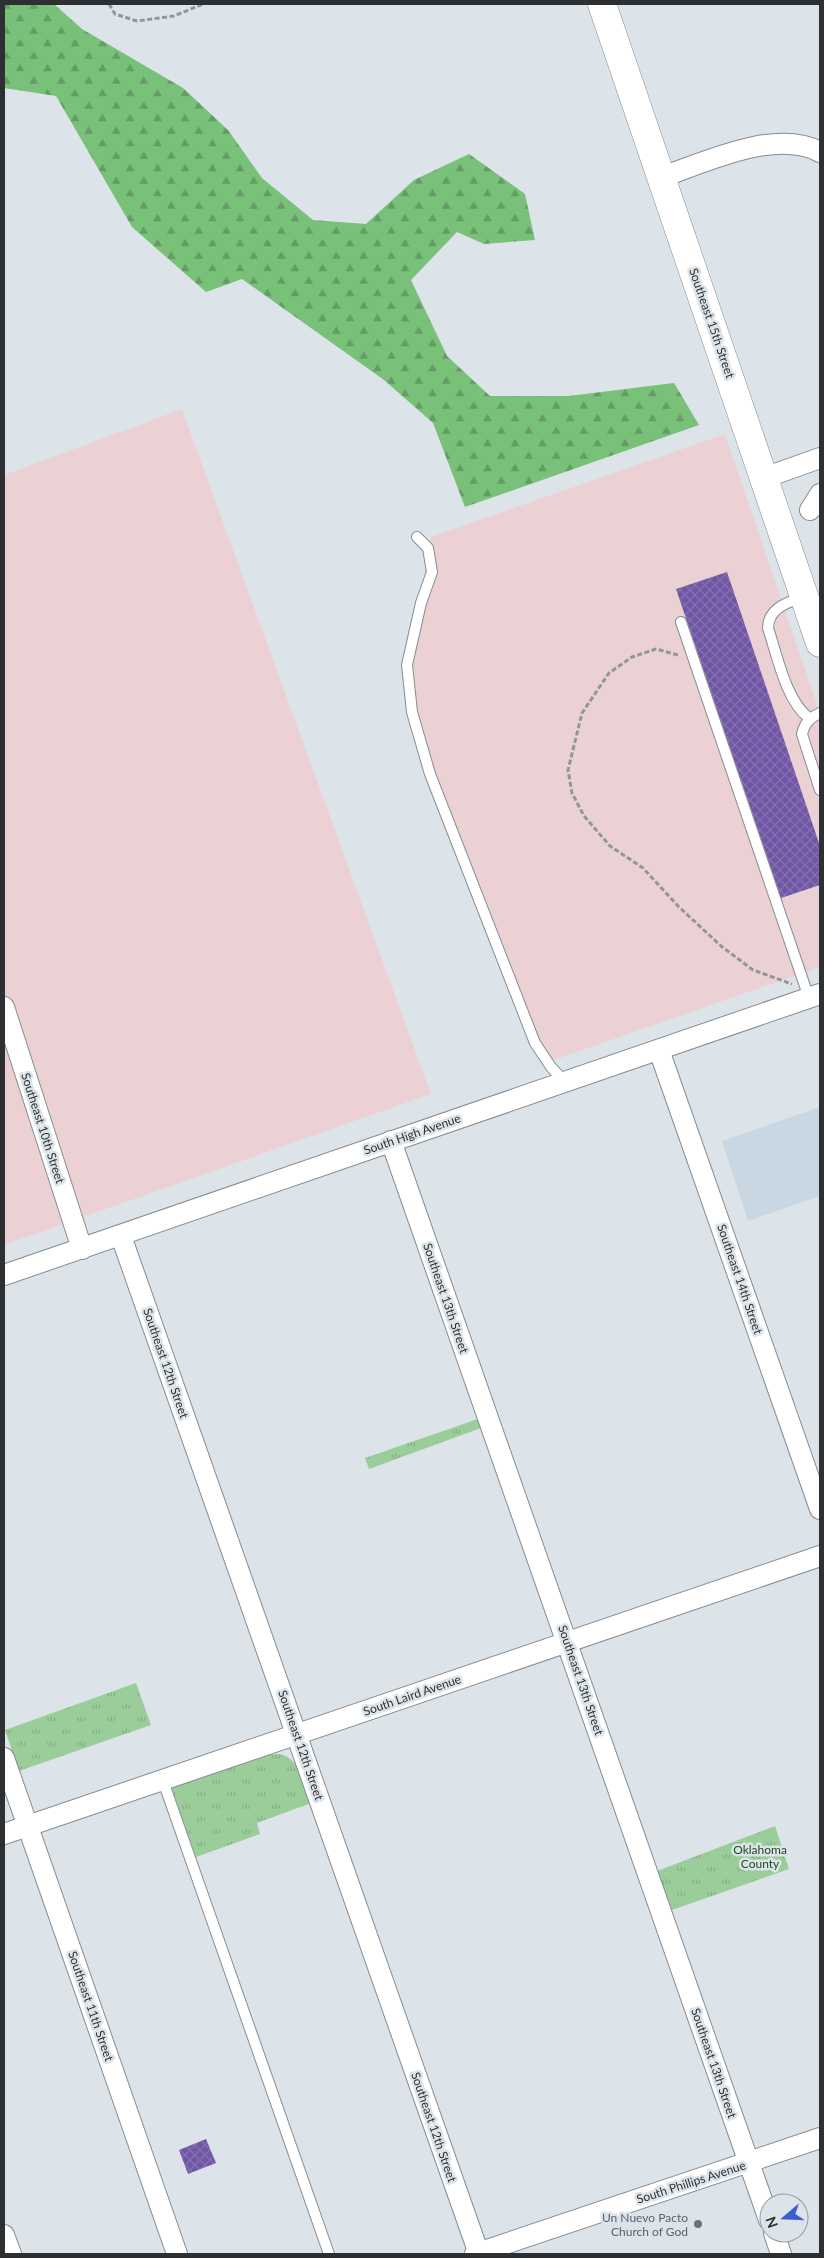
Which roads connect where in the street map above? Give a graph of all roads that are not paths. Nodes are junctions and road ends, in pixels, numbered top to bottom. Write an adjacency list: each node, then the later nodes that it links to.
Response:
1 (602, 4): 3 (main road, Southeast 15th Street)
2 (820, 152): 3 (street)
3 (662, 177): 5 (main road, Southeast 15th Street)
4 (820, 458): 5 (street)
5 (764, 478): 7 (main road, Southeast 15th Street)
6 (417, 537): 16 (lane)
7 (804, 596): 9 (main road, Southeast 15th Street); 11 (lane)
8 (681, 622): 13 (lane)
9 (820, 643)
10 (820, 713): 11 (lane)
11 (809, 718): 12 (lane)
12 (820, 790)
13 (811, 993): 15 (street, South High Avenue)
14 (4, 1007): 19 (street, Southeast 10th Street)
15 (659, 1050): 16 (street, South High Avenue); 21 (street, Southeast 14th Street)
16 (565, 1082): 17 (street, South High Avenue)
17 (391, 1141): 18 (street, South High Avenue); 23 (street, Southeast 13th Street)
18 (121, 1236): 19 (street, South High Avenue); 24 (street, Southeast 12th Street)
19 (82, 1249): 20 (street, South High Avenue)
20 (4, 1275)
21 (820, 1509)
22 (820, 1556): 23 (street, South Laird Avenue)
23 (568, 1642): 24 (street, South Laird Avenue); 30 (street, Southeast 13th Street)
24 (297, 1734): 26 (street, South Laird Avenue); 36 (street, Southeast 12th Street)
25 (4, 1758): 27 (street, Southeast 11th Street)
26 (163, 1781): 27 (street, South Laird Avenue); 35 (lane)
27 (28, 1826): 28 (street, South Laird Avenue); 34 (street, Southeast 11th Street)
28 (4, 1834)
29 (820, 2138): 30 (street, South Phillips Avenue)
30 (749, 2163): 31 (street, Southeast 13th Street); 36 (street, South Phillips Avenue)
31 (760, 2193)
32 (4, 2234): 33 (street)
33 (11, 2254)
34 (177, 2254)
35 (329, 2254)
36 (477, 2254)

